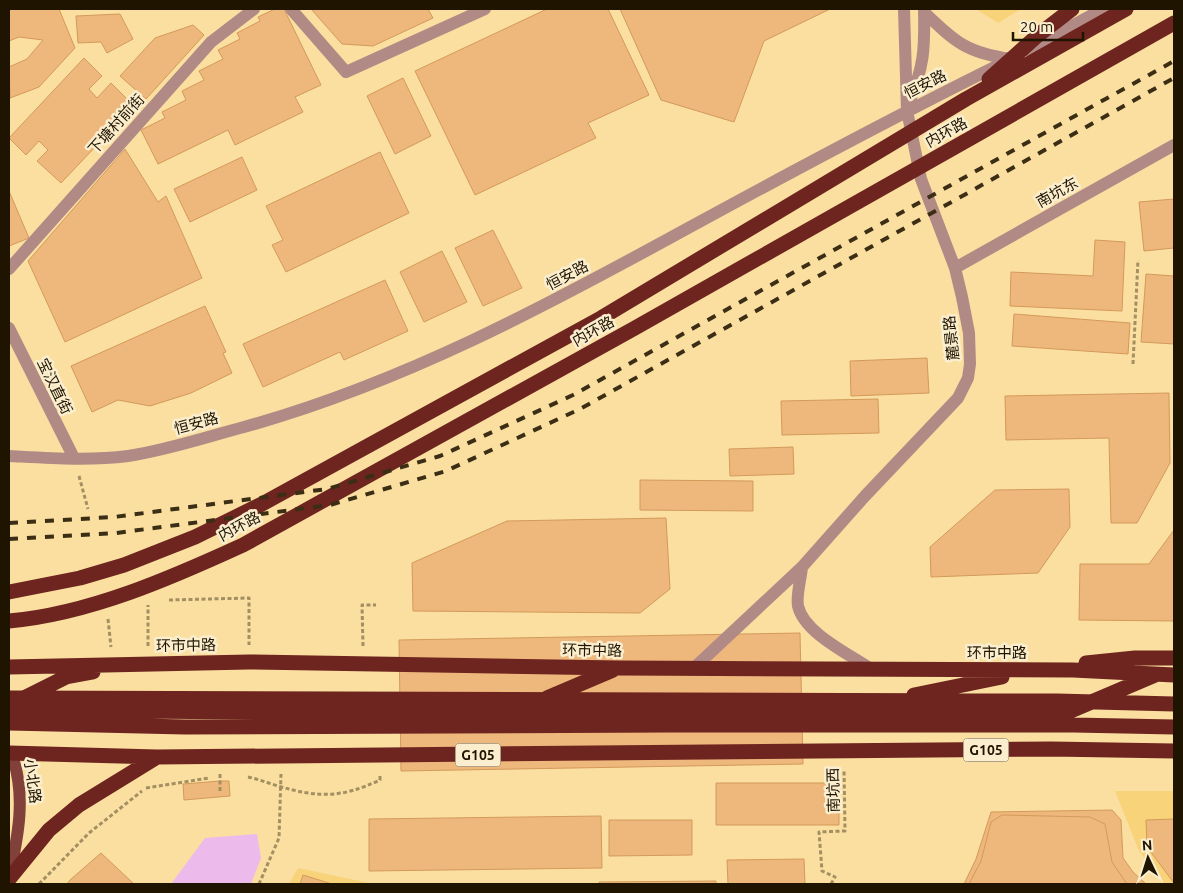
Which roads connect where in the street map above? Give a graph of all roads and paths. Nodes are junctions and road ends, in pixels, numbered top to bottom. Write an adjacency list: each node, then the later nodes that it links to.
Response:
1 (254, 9): 16 (street, 下塘村前街)
2 (291, 9): 3 (street)
3 (485, 9)
4 (904, 9): 12 (street, 麓景路)
5 (1072, 9): 11 (highway)
6 (1103, 9): 10 (street, 恒安路)
7 (1126, 9): 11 (highway, 内环路)
8 (924, 10): 10 (street); 12 (street)
9 (1174, 23): 28 (highway, 内环路)
10 (1011, 59): 12 (street, 恒安路)
11 (966, 99): 25 (highway, 内环路)
12 (906, 111): 15 (street, 麓景路); 21 (street, 恒安路)
13 (1174, 145): 15 (street, 南坑东)
14 (1138, 260): 18 (path)
15 (955, 268): 24 (street, 麓景路)
16 (9, 269)
17 (9, 328): 21 (street, 宝汉直街)
18 (1133, 364)
19 (9, 456): 20 (street, 恒安路)
20 (35, 457): 21 (street, 恒安路); 22 (street)
21 (74, 458): 23 (path)
22 (9, 461)
23 (88, 509)
24 (802, 568): 35 (street, 麓景路); 36 (street)
25 (9, 592)
26 (166, 600): 30 (path)
27 (376, 605): 32 (path)
28 (9, 621)
29 (1174, 658): 40 (highway)
30 (249, 662): 31 (highway, 环市中路); 32 (highway, 环市中路)
31 (171, 663): 33 (highway, 环市中路); 42 (highway)
32 (363, 664): 34 (highway, 环市中路)
33 (9, 667)
34 (619, 668): 35 (highway, 环市中路); 43 (highway)
35 (694, 668): 36 (highway, 环市中路)
36 (871, 668): 37 (highway, 环市中路)
37 (1159, 674): 38 (highway, 环市中路); 43 (highway)
38 (1174, 675)
39 (9, 698): 40 (highway)
40 (886, 702): 41 (highway)
41 (1174, 704)
42 (9, 709): 43 (highway)
43 (511, 714)
44 (9, 723): 45 (highway)
45 (1174, 728)
46 (844, 751): 47 (highway, G105); 49 (highway, G105); 57 (path, 南坑西)
47 (1174, 751)
48 (9, 752): 50 (highway, G105); 55 (main road, 小北路)
49 (282, 756): 50 (highway, G105); 56 (path)
50 (157, 757): 55 (highway)
51 (224, 776): 54 (path)
52 (242, 776): 53 (path)
53 (380, 780)
54 (146, 788)
55 (9, 878)
56 (259, 884)
57 (831, 884)

